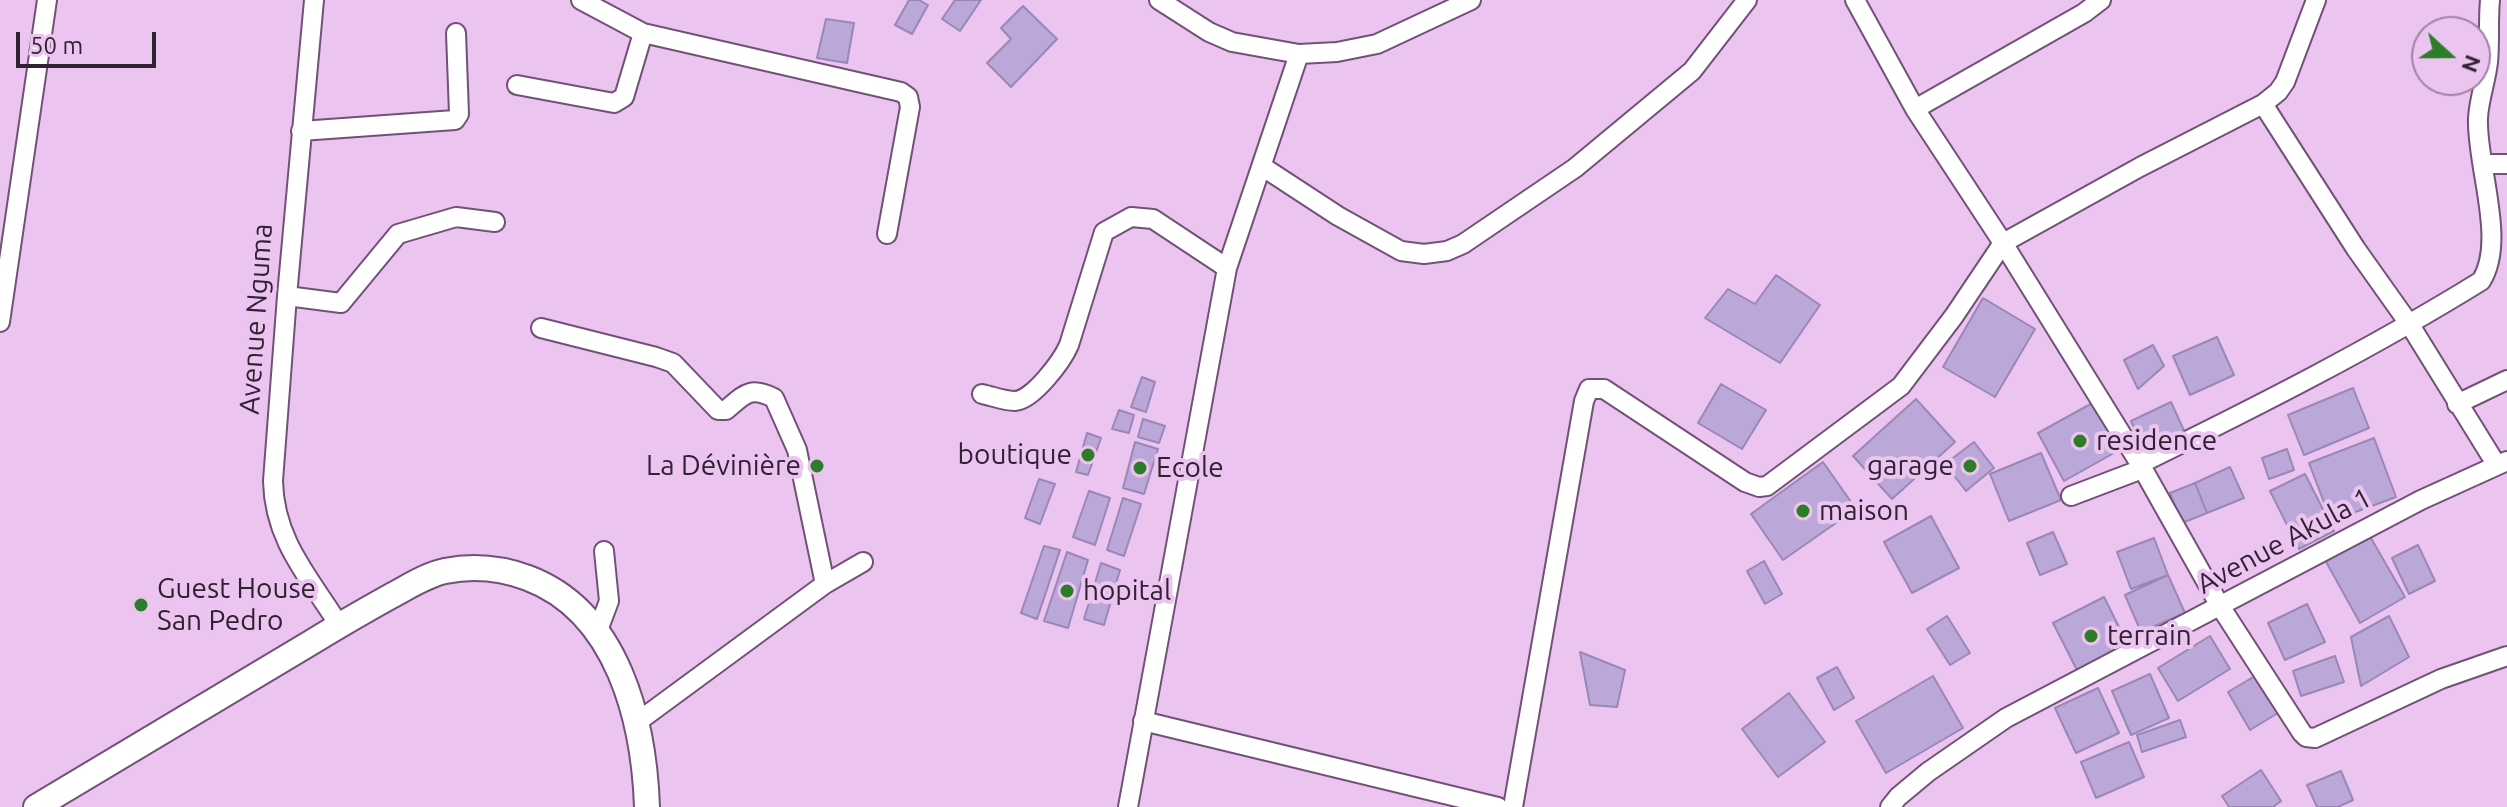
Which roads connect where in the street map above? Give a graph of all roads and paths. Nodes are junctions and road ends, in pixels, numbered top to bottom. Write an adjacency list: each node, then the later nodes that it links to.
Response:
1 (47, 0): 26 (street)
2 (314, 0): 17 (street, Avenue Nguma)
3 (581, 0): 12 (street)
4 (1159, 0): 13 (street)
5 (1471, 0): 13 (street)
6 (1747, 0): 20 (street)
7 (1855, 0): 16 (street)
8 (2101, 0): 16 (street)
9 (2316, 0): 15 (street)
10 (2493, 1): 18 (street)
11 (456, 33): 17 (street)
12 (643, 33): 14 (street); 22 (street)
13 (1299, 54): 20 (street)
14 (517, 85)
15 (2263, 104): 23 (street); 27 (street)
16 (1915, 109): 23 (street)
17 (301, 131): 25 (street, Avenue Nguma)
18 (2484, 164): 19 (street); 27 (street)
19 (2507, 164)
20 (1263, 167): 24 (street)
21 (495, 222): 25 (street)
22 (887, 234)
23 (2003, 243): 33 (street); 48 (street)
24 (1227, 268): 30 (street); 42 (street)
25 (287, 296): 39 (street, Avenue Nguma)
26 (0, 322)
27 (2410, 325): 31 (street); 33 (street)
28 (541, 328): 37 (street)
29 (2507, 380): 31 (street)
30 (982, 394)
31 (2457, 404): 32 (street)
32 (2501, 462): 38 (street, Avenue Akula 1)
33 (2141, 466): 34 (street); 38 (street)
34 (2071, 496)
35 (604, 551): 40 (street)
36 (863, 562): 37 (street)
37 (825, 584): 43 (street)
38 (2220, 606): 41 (street); 49 (street, Avenue Akula 1)
39 (339, 625): 40 (main road); 44 (main road)
40 (597, 633): 43 (main road)
41 (2507, 656)
42 (1143, 721): 46 (street); 47 (street)
43 (636, 723): 45 (main road)
44 (36, 807)
45 (647, 807)
46 (1128, 807)
47 (1498, 807)
48 (1513, 807)
49 (1890, 807)

